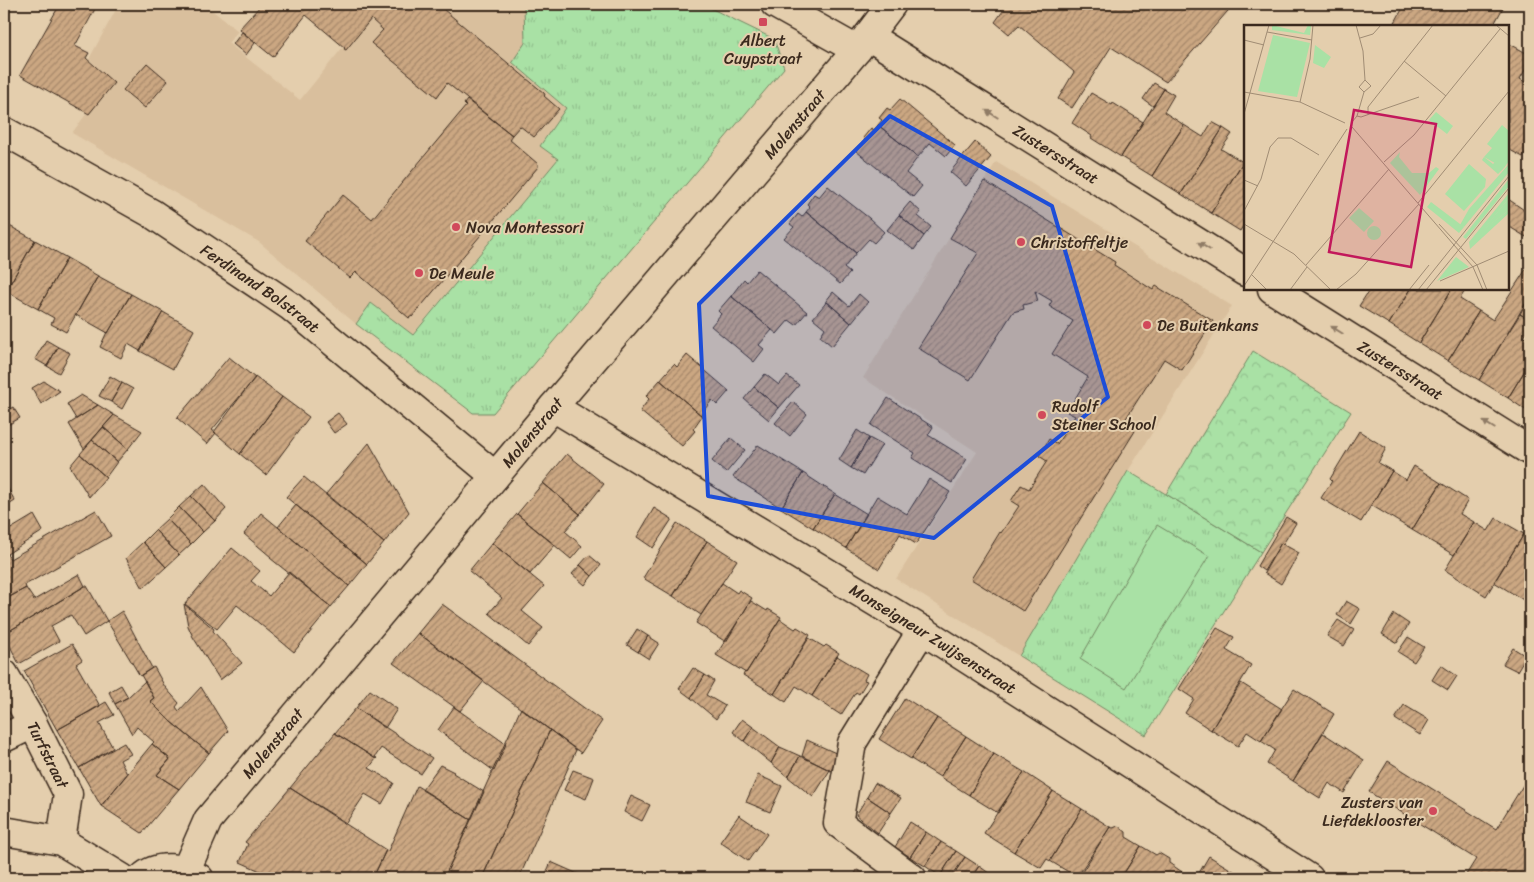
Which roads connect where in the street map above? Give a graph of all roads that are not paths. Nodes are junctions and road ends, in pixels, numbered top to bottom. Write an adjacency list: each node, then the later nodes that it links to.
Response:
1 (775, 4): 3 (street)
2 (892, 4): 3 (street, Molenstraat)
3 (862, 43): 5 (street, Zustersstraat, one-way to 3); 7 (street, Molenstraat)
4 (4, 131): 9 (street, Ferdinand Bolstraat)
5 (1244, 271)
6 (1274, 290): 8 (street, Zustersstraat, one-way to 6)
7 (553, 407): 9 (street, Molenstraat); 10 (street, Monseigneur Zwijsenstraat)
8 (1530, 452)
9 (495, 476): 16 (street, Molenstraat)
10 (922, 630): 19 (street); 20 (street, Monseigneur Zwijsenstraat)
11 (4, 674): 12 (street, Turfstraat)
12 (33, 724): 13 (street); 15 (street, Turfstraat)
13 (4, 738)
14 (4, 831): 15 (street)
15 (61, 842): 17 (street)
16 (193, 874): 18 (street)
17 (122, 878)
18 (142, 878)
19 (912, 878)
20 (1309, 878)

